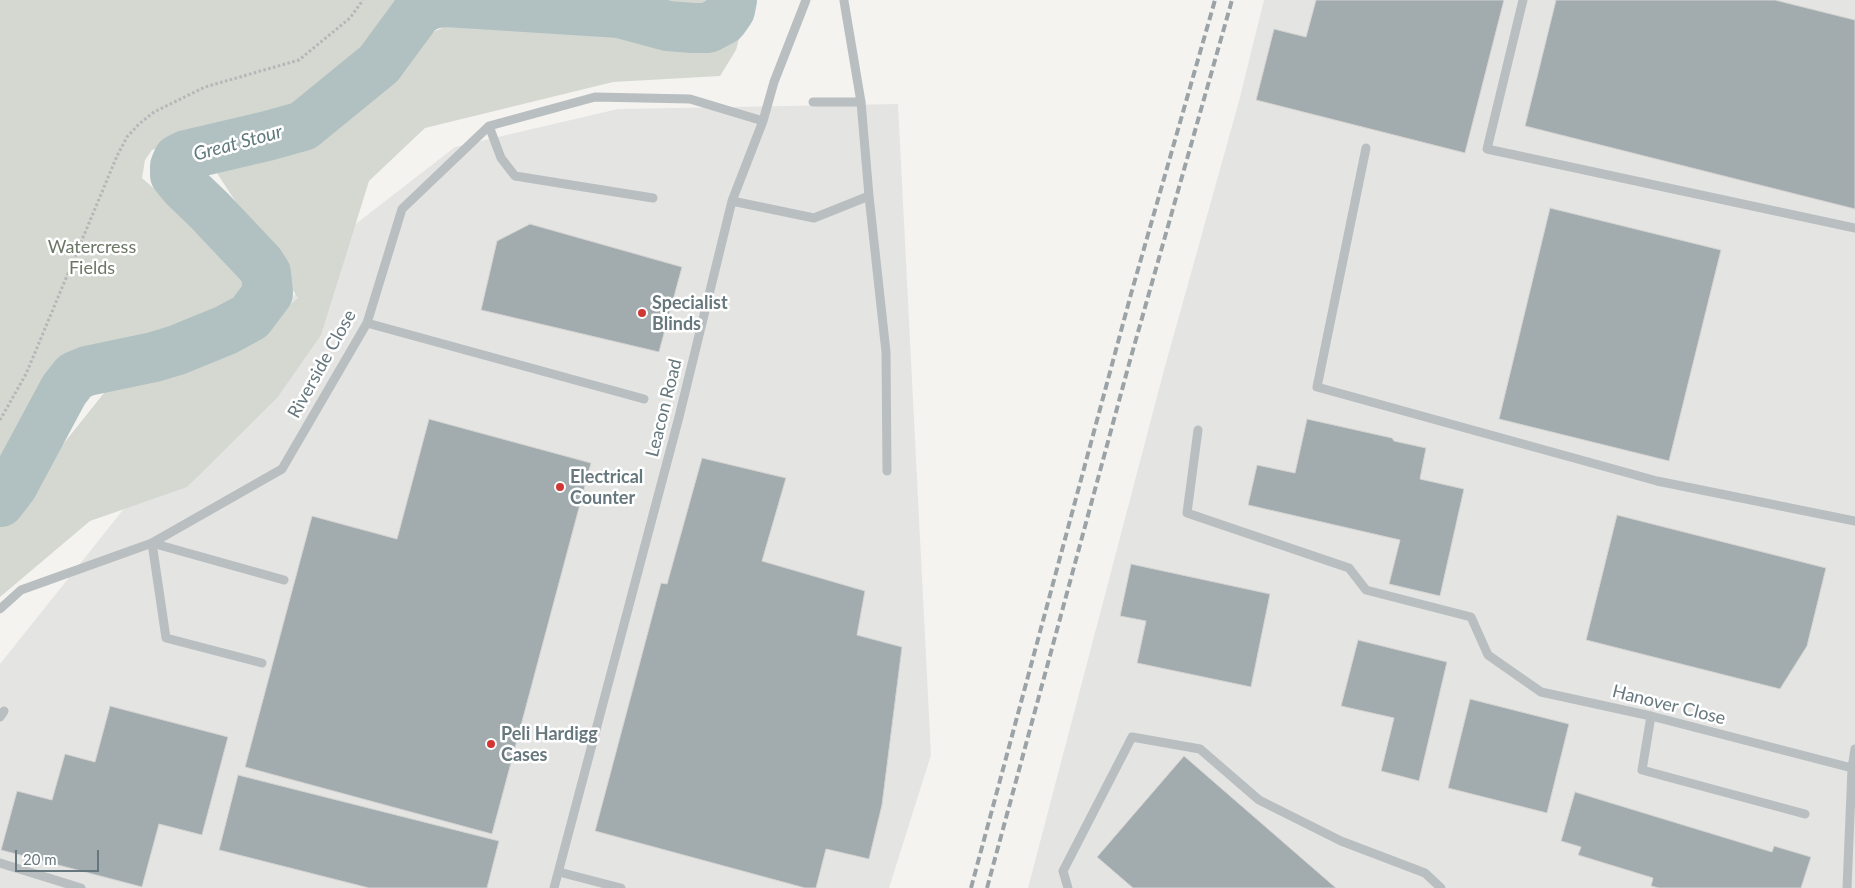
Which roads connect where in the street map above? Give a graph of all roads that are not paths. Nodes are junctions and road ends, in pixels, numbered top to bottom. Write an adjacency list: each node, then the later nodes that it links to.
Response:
1 (806, 0): 6 (street, Leacon Road)
2 (1523, 0): 12 (street)
3 (844, 1): 5 (street)
4 (813, 102): 5 (street)
5 (861, 102): 9 (street)
6 (763, 121): 7 (street, Riverside Close); 11 (street, Leacon Road)
7 (489, 126): 10 (street); 13 (street, Riverside Close)
8 (1366, 148): 17 (street)
9 (869, 196): 11 (street); 16 (street)
10 (653, 198)
11 (732, 201): 27 (street, Leacon Road)
12 (1855, 228)
13 (367, 323): 14 (street); 18 (street, Riverside Close)
14 (644, 399)
15 (1198, 430): 22 (street, Hanover Close)
16 (887, 471)
17 (1855, 521)
18 (152, 543): 19 (street); 20 (street, Riverside Close); 21 (street)
19 (284, 580)
20 (0, 609)
21 (262, 663)
22 (1652, 716): 24 (street, Hanover Close); 25 (street)
23 (1855, 749): 24 (street)
24 (1852, 768): 33 (street)
25 (1805, 814)
26 (0, 864): 28 (street)
27 (559, 872): 29 (street, Leacon Road); 30 (street)
28 (81, 888)
29 (554, 888)
30 (621, 888)
31 (1068, 888): 32 (street)
32 (1441, 888)
33 (1847, 888)

